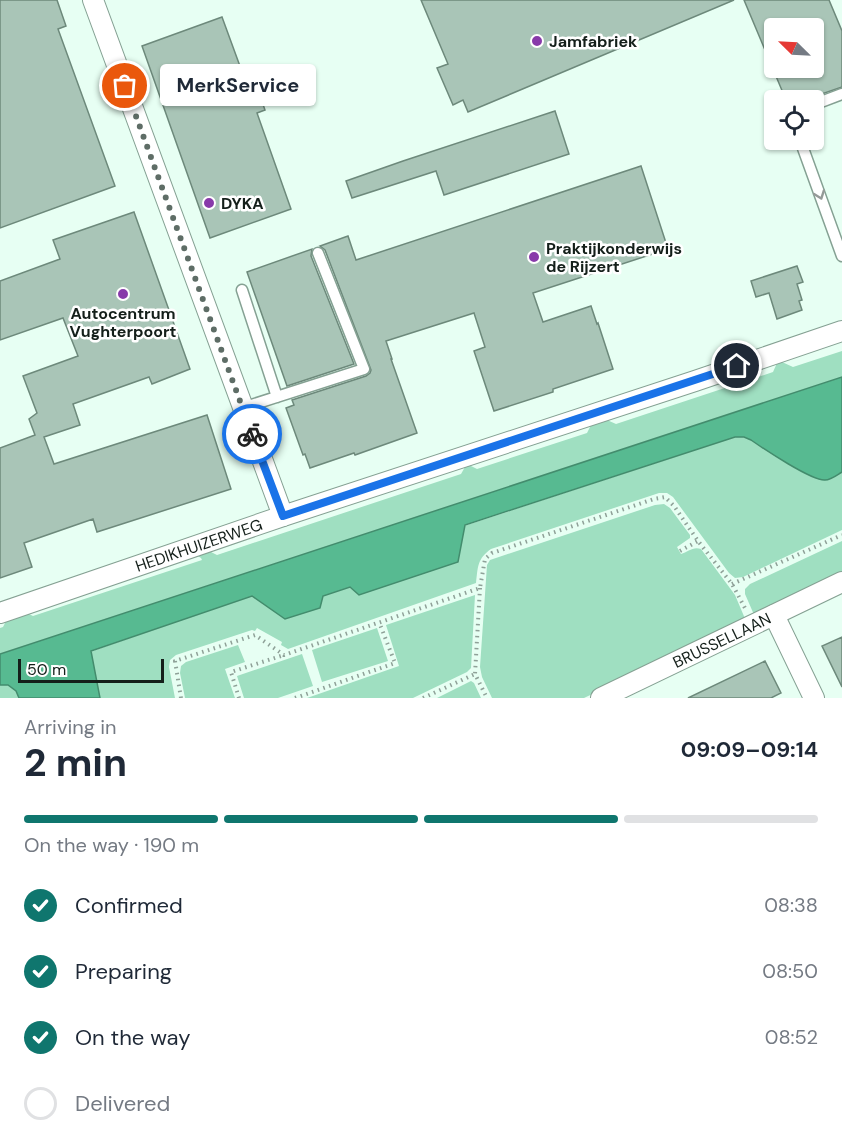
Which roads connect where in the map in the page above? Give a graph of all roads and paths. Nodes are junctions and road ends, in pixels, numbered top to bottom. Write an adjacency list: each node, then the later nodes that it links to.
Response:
1 (93, 0): 10 (street)
2 (842, 94): 3 (lane)
3 (824, 101)
4 (804, 150): 6 (lane, one-way to 6)
5 (318, 253): 9 (lane)
6 (842, 256)
7 (242, 290): 9 (lane)
8 (842, 331): 11 (street, HEDIKHUIZERWEG)
9 (277, 397): 10 (lane)
10 (242, 408): 11 (street)
11 (283, 516): 18 (street, HEDIKHUIZERWEG)
12 (842, 535): 16 (path)
13 (698, 541): 14 (path); 16 (path); 17 (path)
14 (680, 551)
15 (842, 582): 19 (street, BRUSSELLAAN)
16 (732, 584): 21 (path)
17 (480, 588): 20 (path); 23 (path)
18 (0, 613)
19 (774, 615): 21 (street, BRUSSELLAAN); 31 (street)
20 (379, 622): 22 (path); 27 (path)
21 (754, 624): 24 (street, BRUSSELLAAN)
22 (284, 655): 25 (path); 26 (path)
23 (475, 674): 28 (path); 29 (path)
24 (630, 692): 30 (street, BRUSSELLAAN)
25 (181, 698)
26 (239, 698)
27 (296, 698)
28 (423, 698)
29 (487, 698)
30 (601, 698)
31 (814, 698)

